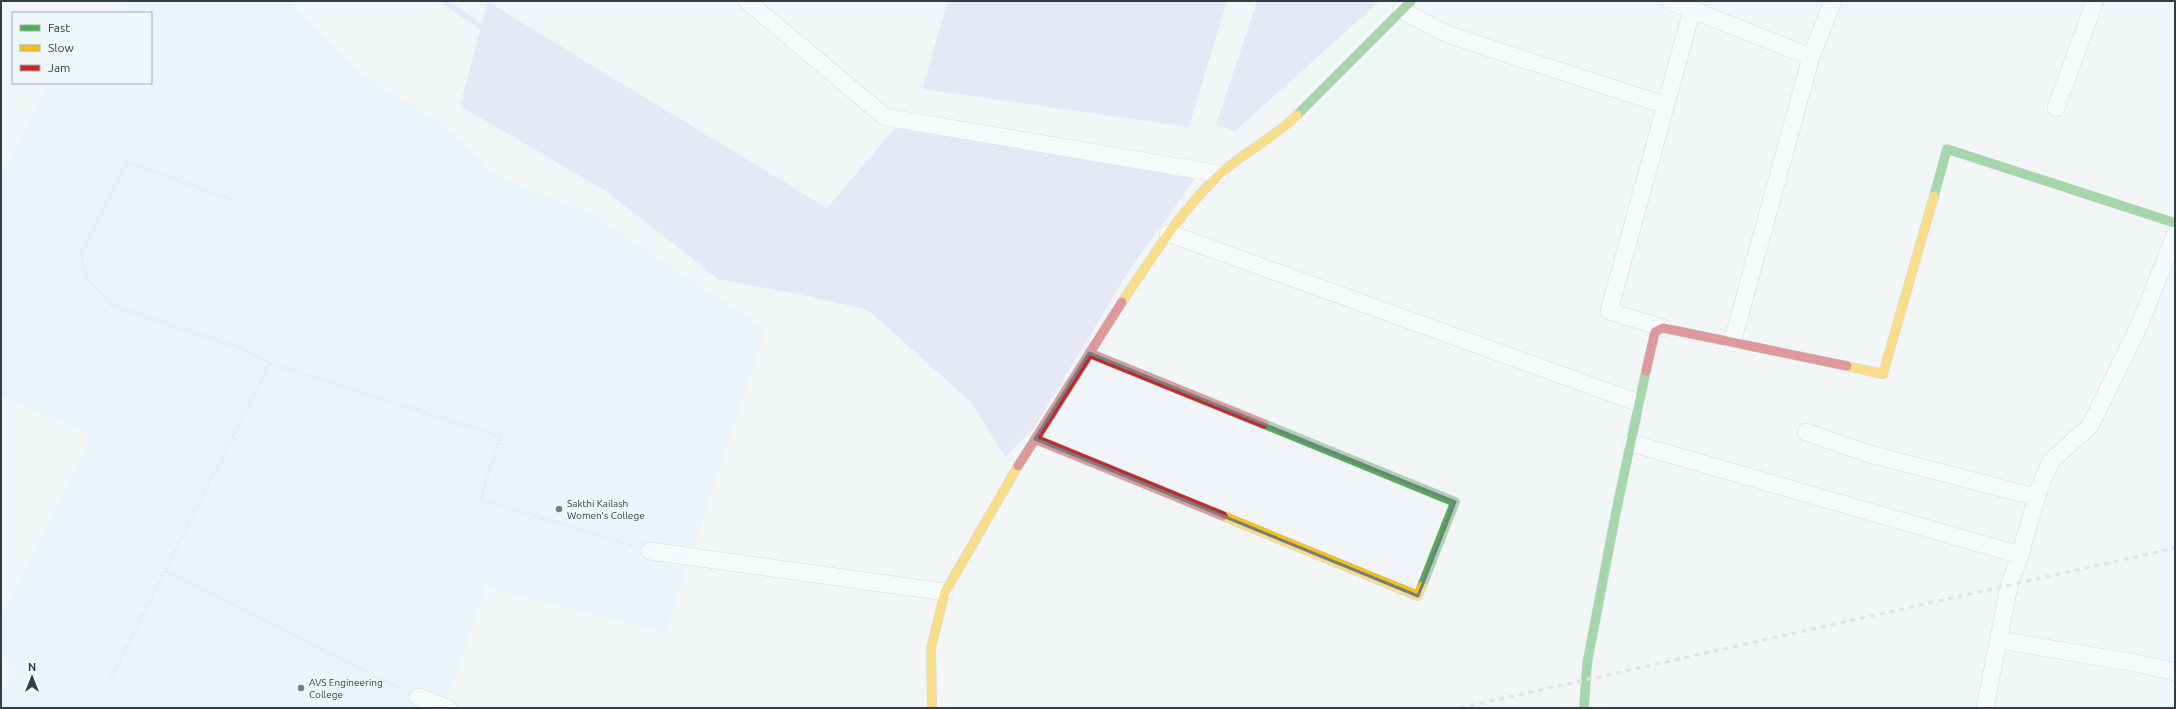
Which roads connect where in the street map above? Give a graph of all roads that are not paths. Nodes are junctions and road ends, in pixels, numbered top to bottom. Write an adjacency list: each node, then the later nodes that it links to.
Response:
1 (747, 1): 10 (street)
2 (1670, 1): 6 (street)
3 (1833, 1): 7 (street)
4 (2095, 1): 9 (street)
5 (1406, 6): 8 (street); 10 (street)
6 (1692, 10): 7 (street); 8 (street)
7 (1811, 57): 15 (street)
8 (1665, 105): 14 (street)
9 (2056, 108)
10 (1220, 174): 12 (street)
11 (2175, 223): 15 (street)
12 (1168, 233): 16 (street); 17 (street)
13 (2175, 235): 21 (street)
14 (1662, 328): 15 (street); 17 (street)
15 (1732, 343)
16 (1089, 353): 19 (street); 19 (street)
17 (1639, 403): 20 (street)
18 (1806, 432): 21 (street)
19 (1035, 439): 24 (street)
20 (1631, 443): 23 (street); 30 (street)
21 (2036, 497): 23 (street)
22 (650, 550): 24 (street)
23 (2020, 555): 25 (street)
24 (946, 592): 29 (street)
25 (1999, 640): 26 (street); 31 (street)
26 (2175, 672)
27 (418, 697): 28 (street)
28 (448, 708)
29 (932, 708)
30 (1584, 708)
31 (1985, 708)

